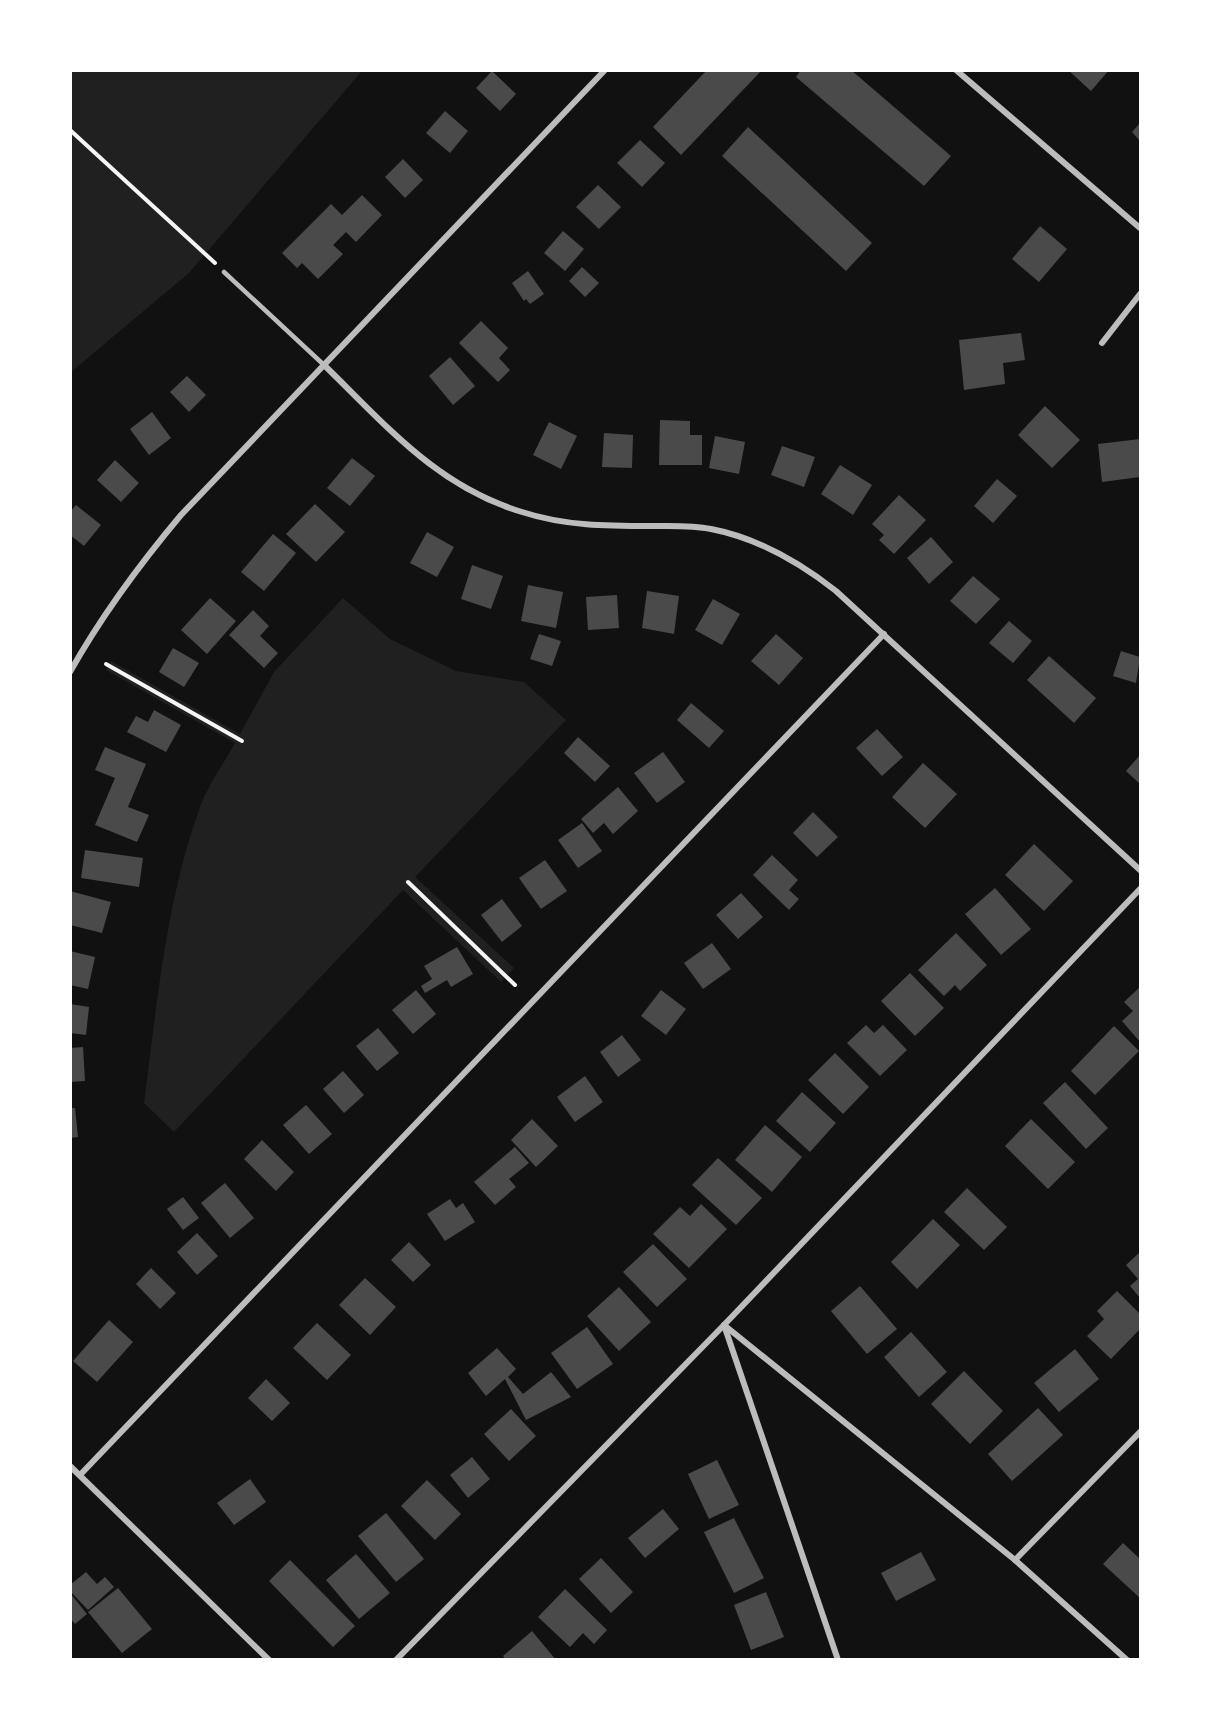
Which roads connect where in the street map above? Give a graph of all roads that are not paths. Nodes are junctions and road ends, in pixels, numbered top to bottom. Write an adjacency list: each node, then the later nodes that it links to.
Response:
1 (605, 70): 7 (street)
2 (956, 70): 3 (street)
3 (1140, 228)
4 (224, 272): 7 (lane)
5 (1140, 294): 6 (street)
6 (1102, 343)
7 (324, 365): 8 (street); 9 (street)
8 (884, 634): 10 (street); 15 (street)
9 (70, 672)
10 (1140, 870)
11 (1140, 889): 12 (street)
12 (724, 1325): 16 (street); 18 (street); 19 (street)
13 (1140, 1432): 16 (street)
14 (70, 1466): 15 (street)
15 (80, 1475): 17 (street)
16 (1015, 1560): 20 (street)
17 (269, 1659)
18 (396, 1659)
19 (838, 1659)
20 (1127, 1659)

